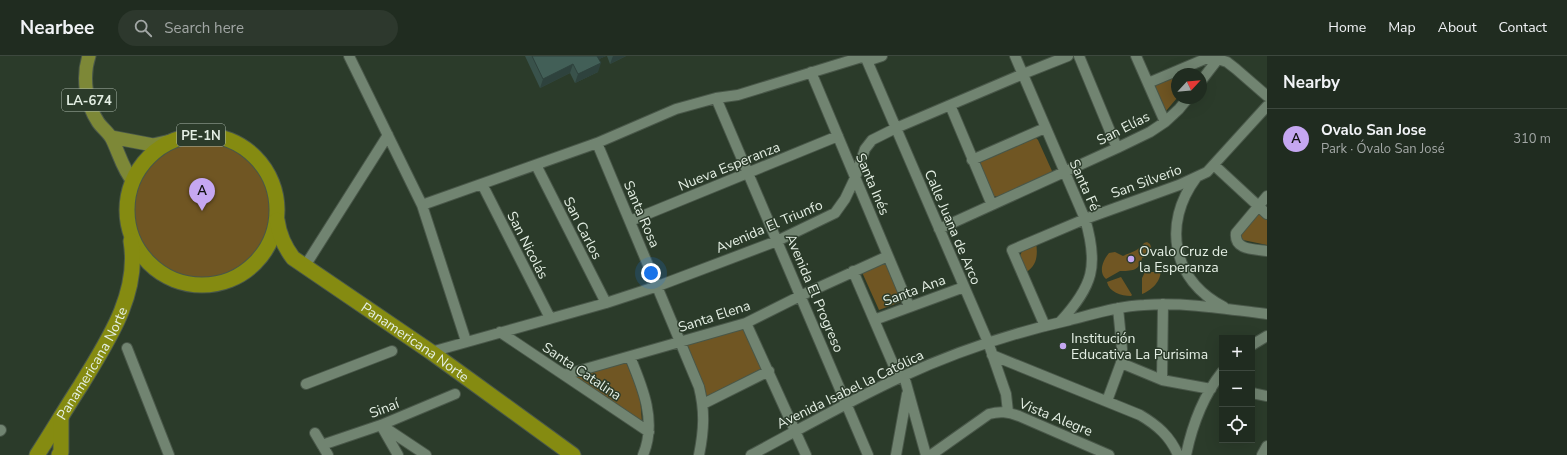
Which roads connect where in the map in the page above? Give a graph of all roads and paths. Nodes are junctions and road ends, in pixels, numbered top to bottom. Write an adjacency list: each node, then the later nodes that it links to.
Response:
1 (89, 56): 24 (main road, LA-674)
2 (349, 56): 22 (street)
3 (882, 56): 8 (street)
4 (1015, 56): 12 (street, Santa Fé)
5 (1068, 56): 12 (street, Avenida El Triunfo)
6 (1079, 56): 27 (street)
7 (1136, 56): 13 (street)
8 (866, 58): 10 (street); 20 (street, Calle Juana de Arco)
9 (1218, 59): 11 (street); 13 (street); 14 (street)
10 (811, 72): 15 (street); 23 (street, Santa Inés)
11 (1207, 73)
12 (1022, 74): 17 (street, Avenida El Triunfo); 21 (street, Santa Fé)
13 (1148, 83): 19 (street)
14 (1267, 96)
15 (716, 98): 26 (street); 32 (street, Avenida El Progreso)
16 (1183, 104): 19 (street, San Elías)
17 (950, 105): 20 (street, Avenida El Triunfo); 28 (street)
18 (1267, 106): 30 (street, San Silverio)
19 (1165, 122): 27 (street, San Elías)
20 (896, 128): 33 (street, Avenida El Triunfo); 46 (street, Calle Juana de Arco)
21 (1045, 128): 28 (street); 31 (street, Santa Fé)
22 (388, 135): 38 (street); 50 (street)
23 (838, 136): 32 (street, Nueva Esperanza); 33 (street, Santa Inés)
24 (111, 137): 25 (main road); 35 (main road, LA-674)
25 (175, 140): 35 (highway, PE-1N); 43 (highway, PE-1N)
26 (597, 143): 29 (street); 45 (street, Santa Rosa)
27 (1117, 148): 31 (street, San Elías)
28 (972, 160): 39 (street)
29 (536, 165): 36 (street); 55 (street, San Carlos)
30 (1214, 165): 34 (street, San Silverio); 40 (street)
31 (1063, 172): 39 (street, San Elías); 44 (street, Santa Fé)
32 (749, 173): 45 (street, Nueva Esperanza); 47 (street, Avenida El Progreso)
33 (855, 178): 47 (street, Avenida El Triunfo); 49 (street, Santa Inés)
34 (1196, 178): 44 (street, San Silverio); 59 (street)
35 (132, 181): 42 (highway, PE-1N)
36 (482, 184): 38 (street); 61 (street, San Nicolás)
37 (1267, 196): 40 (street)
38 (422, 205): 69 (street)
39 (992, 205): 46 (street, San Elías)
40 (1259, 206): 41 (street); 48 (street)
41 (1267, 214)
42 (127, 217): 43 (highway, PE-1N); 93 (highway, Panamericana Norte / PE-1N)
43 (276, 217): 50 (highway, Panamericana Norte / PE-1N)
44 (1085, 219): 63 (street, Santa Fé); 65 (street, San Silverio)
45 (630, 221): 52 (street, Santa Rosa)
46 (939, 229): 53 (street, Calle Juana de Arco)
47 (777, 240): 52 (street, Avenida El Triunfo); 54 (street, Avenida El Progreso)
48 (1267, 251)
49 (888, 256): 51 (street, Santa Elena); 57 (street, Santa Inés)
50 (305, 266): 74 (highway, Panamericana Norte / PE-1N)
51 (853, 271): 54 (street, Santa Elena); 62 (street)
52 (658, 286): 55 (street, Avenida El Triunfo); 68 (street, Santa Rosa)
53 (964, 287): 57 (street, Santa Ana); 70 (street, Calle Juana de Arco)
54 (800, 296): 64 (street, Santa Elena); 91 (street, Avenida El Progreso)
55 (606, 303): 61 (street, Avenida El Triunfo)
56 (1163, 304): 58 (street, Avenida Isabel la Católica); 59 (street, Avenida Isabel la Católica); 82 (street)
57 (909, 306): 62 (street, Santa Ana)
58 (1118, 308): 63 (street, Avenida Isabel la Católica); 77 (street)
59 (1228, 309): 60 (street, Avenida Isabel la Católica)
60 (1267, 314)
61 (550, 318): 66 (street, Avenida El Triunfo)
62 (874, 320): 80 (street)
63 (1060, 322): 65 (street, Avenida Isabel la Católica)
64 (746, 323): 68 (street, Santa Elena); 78 (street)
65 (1045, 326): 70 (street, Avenida Isabel la Católica)
66 (500, 332): 69 (street, Avenida El Triunfo); 79 (street, Santa Catalina)
67 (1267, 336): 71 (street)
68 (680, 341): 76 (street, Santa Elena); 90 (street, Santa Rosa)
69 (466, 342): 74 (street, Avenida El Triunfo)
70 (988, 342): 75 (street, Calle Juana de Arco); 80 (street, Avenida Isabel la Católica)
71 (1255, 343)
72 (128, 348): 103 (street)
73 (392, 352): 83 (street)
74 (431, 352): 101 (highway, Panamericana Norte / PE-1N)
75 (992, 355): 89 (street); 92 (street, Calle Juana de Arco)
76 (630, 357): 79 (street, Santa Elena); 96 (street)
77 (1121, 363): 82 (street); 89 (street)
78 (769, 371): 90 (street); 95 (street)
79 (564, 375): 96 (street, Santa Catalina)
80 (901, 377): 85 (street); 91 (street, Avenida Isabel la Católica)
81 (1219, 378): 84 (street)
82 (1162, 380): 84 (street)
83 (306, 384)
84 (1212, 389): 117 (street)
85 (907, 392): 112 (street); 113 (street)
86 (455, 394): 94 (street, Sinaí)
87 (1255, 394): 88 (street)
88 (1267, 396)
89 (1107, 401): 116 (street)
90 (703, 404): 108 (street, Santa Rosa)
91 (847, 404): 95 (street, Avenida Isabel la Católica); 111 (street, Avenida El Progreso)
92 (1008, 412): 114 (street, Vista Alegre); 115 (street, Vista Alegre)
93 (61, 416): 100 (highway); 102 (highway, Panamericana Norte / PE-1N)
94 (381, 425): 98 (street, Sinaí); 105 (street); 106 (street)
95 (796, 431): 109 (street, Avenida Isabel la Católica); 110 (street)
96 (649, 432): 107 (street)
97 (315, 433): 98 (street)
98 (322, 445): 104 (street)
99 (1267, 446): 118 (street)
100 (60, 453)
101 (568, 453)
102 (37, 455)
103 (169, 455)
104 (328, 455)
105 (398, 455)
106 (426, 455)
107 (643, 455)
108 (699, 455)
109 (751, 455)
110 (806, 455)
111 (868, 455)
112 (896, 455)
113 (926, 455)
114 (931, 455)
115 (1110, 455)
116 (1178, 455)
117 (1186, 455)
118 (1262, 455)

